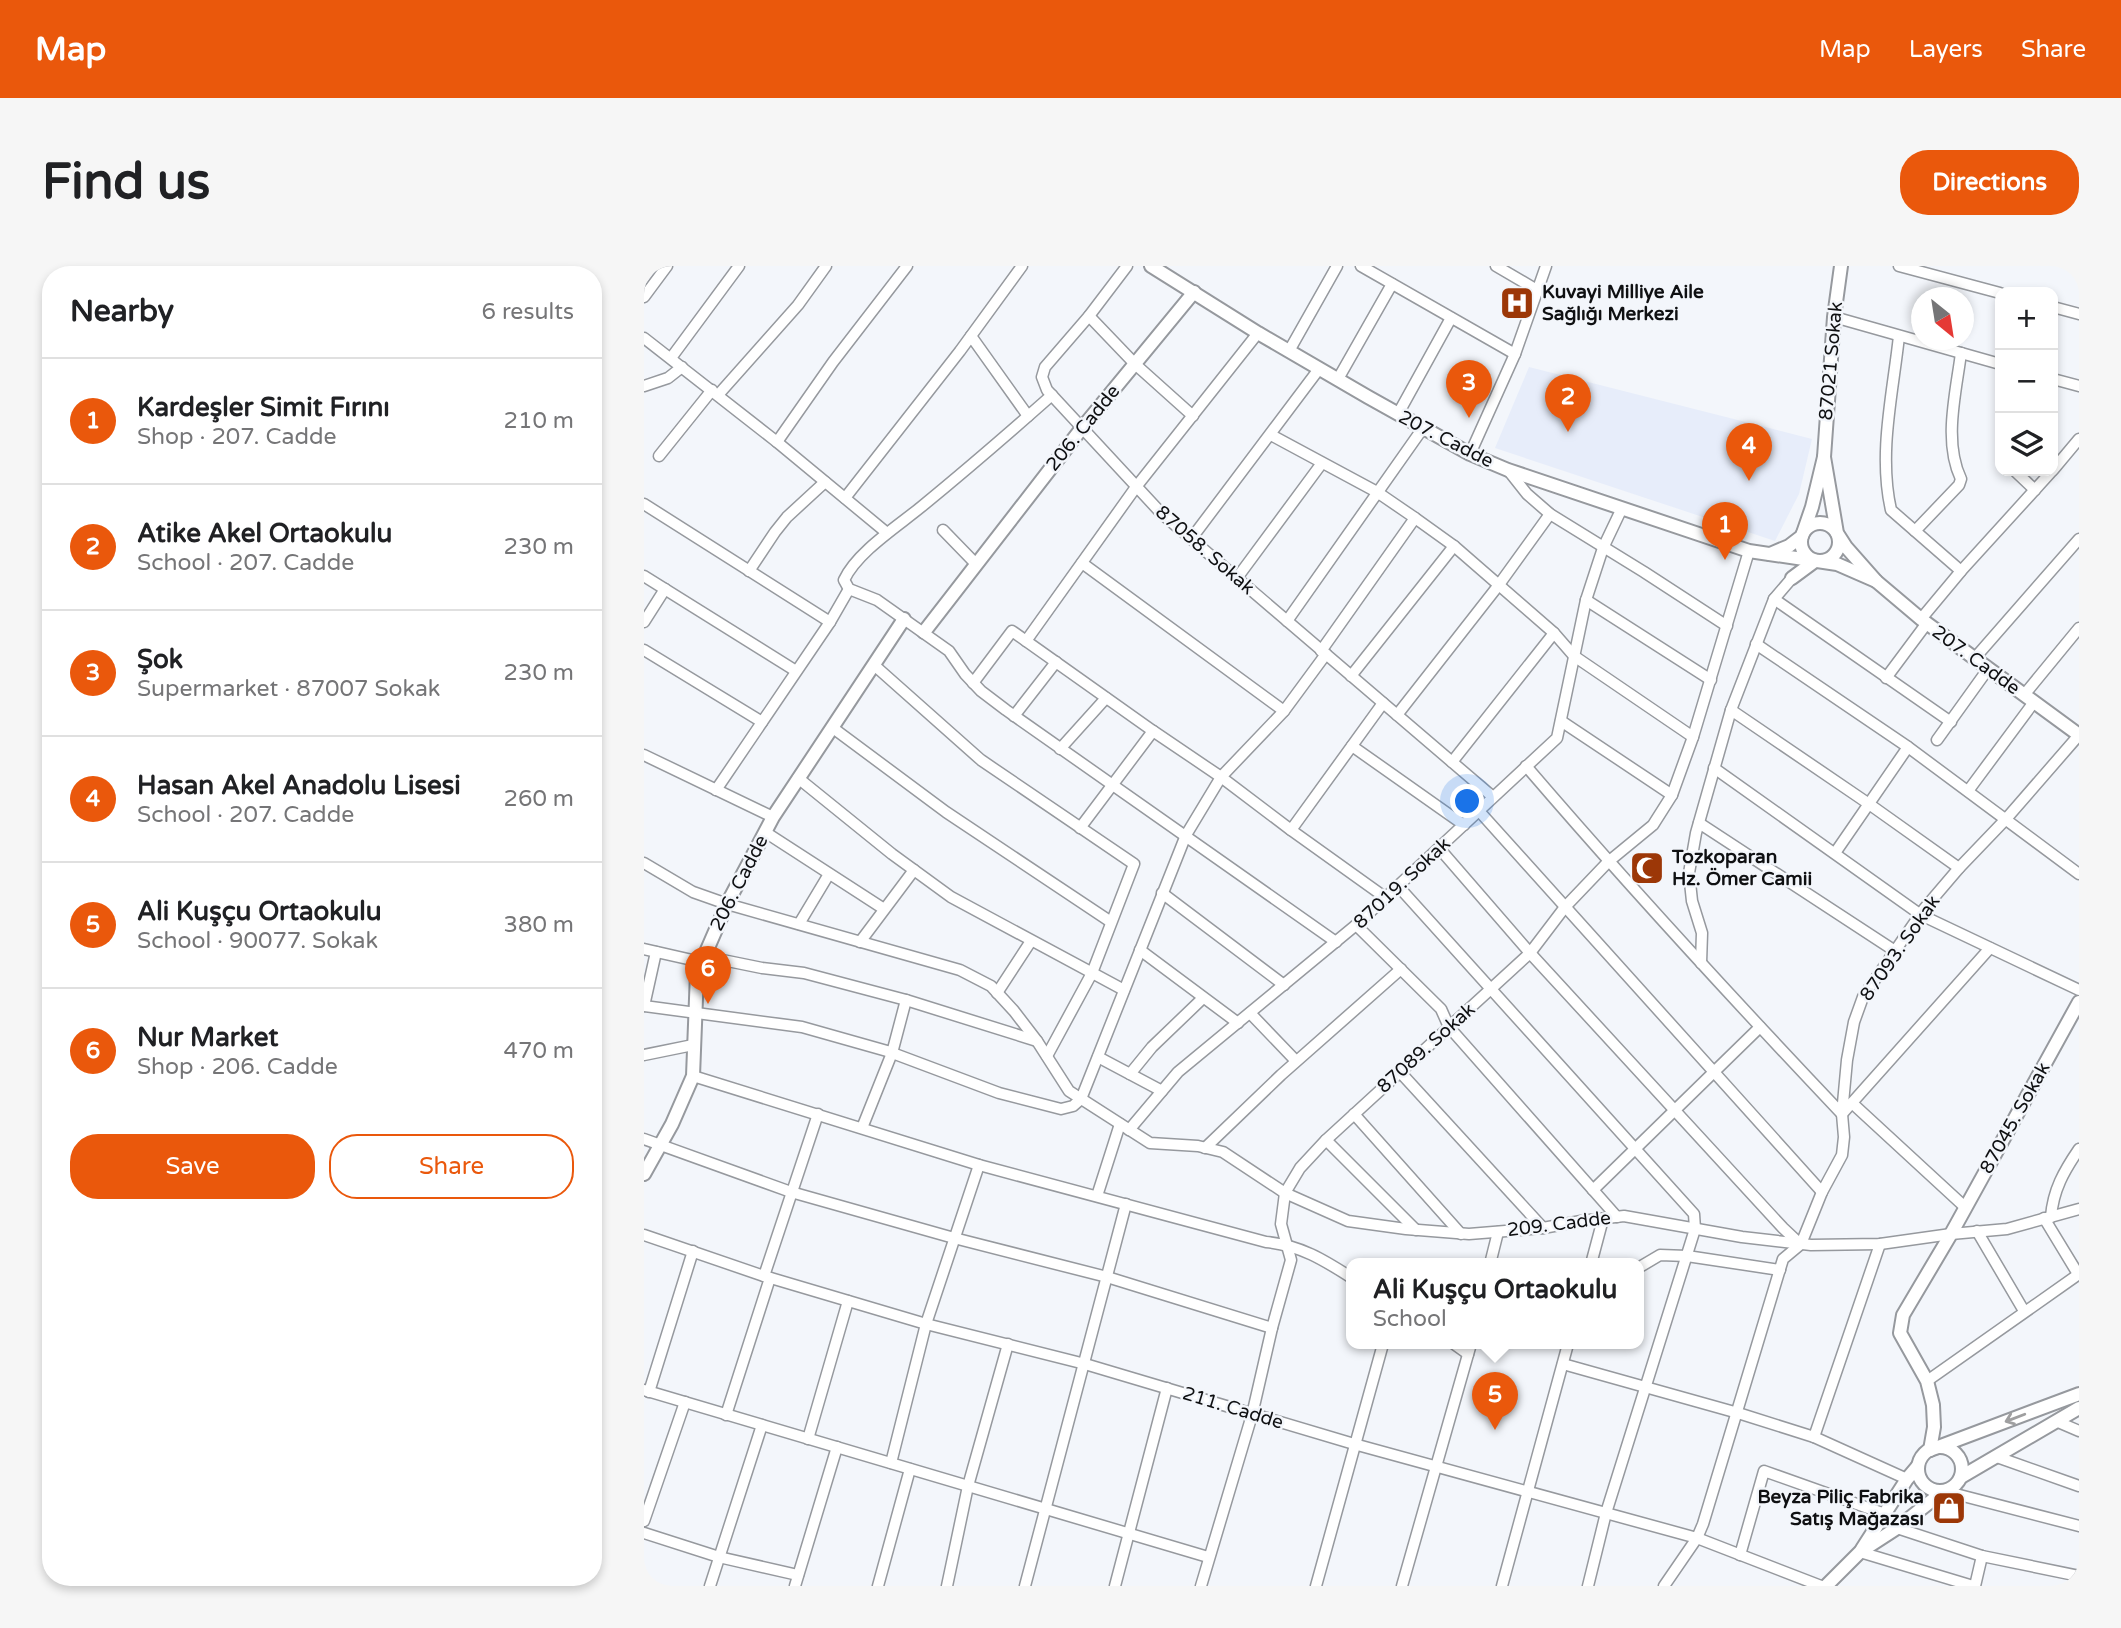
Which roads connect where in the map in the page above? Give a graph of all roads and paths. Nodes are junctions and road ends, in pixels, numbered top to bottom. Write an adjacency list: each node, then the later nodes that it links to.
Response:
1 (667, 266): 19 (street)
2 (739, 266): 32 (street)
3 (826, 266): 41 (street)
4 (906, 266): 50 (street)
5 (1022, 266): 26 (street)
6 (1127, 266): 22 (street)
7 (1151, 266): 14 (street, 207. Cadde)
8 (1336, 266): 29 (street)
9 (1362, 266): 15 (street)
10 (1496, 266): 16 (street)
11 (1546, 266): 16 (street)
12 (1842, 266): 23 (street, 87021 Sokak)
13 (1899, 266): 18 (street)
14 (1168, 270): 17 (street, 207. Cadde)
15 (1392, 285): 24 (street); 37 (street)
16 (1537, 290): 31 (street)
17 (1194, 292): 25 (street, 207. Cadde); 34 (street, 206. Cadde)
18 (1995, 292)
19 (644, 297)
20 (2058, 308): 21 (street)
21 (2079, 314)
22 (1089, 316): 34 (street); 42 (street)
23 (1834, 317): 27 (street); 53 (street, 87021 Sokak)
24 (1451, 318): 31 (street); 43 (street)
25 (1258, 333): 29 (street, 207. Cadde); 45 (street)
26 (971, 336): 44 (street); 63 (street)
27 (1899, 336): 30 (street); 69 (street)
28 (644, 338): 32 (street)
29 (1289, 351): 36 (street, 207. Cadde)
30 (1961, 353): 33 (street); 69 (street)
31 (1515, 354): 51 (street)
32 (671, 358): 35 (street)
33 (1995, 363)
34 (1135, 364): 45 (street); 46 (street, 206. Cadde)
35 (682, 367): 39 (street); 41 (street)
36 (1319, 369): 37 (street, 207. Cadde); 48 (street)
37 (1338, 379): 43 (street, 207. Cadde)
38 (2058, 380): 40 (street)
39 (644, 386)
40 (2079, 386)
41 (715, 393): 50 (street); 52 (street)
42 (1052, 396): 44 (street); 46 (street, 87058. Sokak)
43 (1398, 414): 47 (street, 207. Cadde)
44 (1028, 416): 70 (street)
45 (1194, 416): 60 (street)
46 (1082, 428): 60 (street, 87058. Sokak); 81 (street, 206. Cadde)
47 (1423, 428): 51 (street, 207. Cadde); 62 (street)
48 (1271, 435): 54 (street); 73 (street)
49 (2079, 439): 55 (street)
50 (778, 442): 59 (street)
51 (1470, 454): 56 (street, 207. Cadde)
52 (659, 456)
53 (1824, 457): 71 (street); 72 (street)
54 (1322, 463): 62 (street); 85 (street)
55 (2058, 463)
56 (1508, 470): 65 (street, 207. Cadde); 66 (street)
57 (2020, 476): 61 (street)
58 (2047, 476): 61 (street)
59 (825, 482): 63 (street); 82 (street)
60 (1136, 487): 73 (street, 87058. Sokak); 80 (street)
61 (2035, 490): 83 (street)
62 (1377, 492): 67 (street); 94 (street)
63 (845, 498): 70 (street)
64 (644, 504): 82 (street)
65 (1622, 508): 76 (street, 87019. Sokak); 77 (street, 207. Cadde)
66 (1550, 514): 76 (street); 88 (street)
67 (1415, 518): 75 (street); 105 (street)
68 (943, 530): 81 (street)
69 (1915, 531): 83 (street)
70 (887, 533): 90 (street)
71 (1837, 533): 72 (street); 79 (street); 87 (street)
72 (1802, 536): 78 (street); 79 (street)
73 (1191, 539): 85 (street, 87058. Sokak)
74 (2079, 539): 107 (street)
75 (1454, 546): 88 (street); 112 (street)
76 (1603, 548): 92 (street, 87019. Sokak); 98 (street)
77 (1749, 551): 78 (street, 207. Cadde); 98 (street, 87089. Sokak)
78 (1768, 555): 79 (street, 207. Cadde)
79 (1815, 561): 86 (street); 87 (street, 207. Cadde)
80 (1082, 563): 102 (street); 120 (street)
81 (976, 564): 100 (street, 206. Cadde)
82 (749, 571): 97 (street)
83 (1961, 571): 95 (street)
84 (644, 576): 89 (street)
85 (1237, 578): 94 (street, 87058. Sokak)
86 (1792, 578): 91 (street)
87 (1876, 581): 95 (street, 207. Cadde)
88 (1498, 586): 101 (street); 121 (street)
89 (665, 589): 96 (street); 111 (street)
90 (849, 589): 93 (street); 97 (street)
91 (1774, 599): 103 (street); 113 (street)
92 (1586, 600): 106 (street, 87019. Sokak); 114 (street)
93 (904, 619): 100 (street); 109 (street, 206. Cadde)
94 (1287, 621): 105 (street, 87058. Sokak)
95 (1924, 621): 107 (street, 207. Cadde); 113 (street)
96 (644, 622)
97 (830, 622): 111 (street)
98 (1727, 626): 114 (street, 87089. Sokak)
99 (2079, 628): 117 (street)
100 (924, 632): 115 (street)
101 (1554, 633): 106 (street); 135 (street)
102 (1026, 641): 108 (street); 115 (street)
103 (1756, 644): 119 (street); 132 (street)
104 (644, 650): 124 (street)
105 (1324, 652): 112 (street, 87058. Sokak); 120 (street)
106 (1574, 656): 123 (street, 87019. Sokak); 129 (street)
107 (1974, 659): 110 (street, 207. Cadde)
108 (1056, 662): 116 (street); 122 (street)
109 (874, 665): 126 (street, 206. Cadde); 151 (street)
110 (1988, 668): 117 (street, 207. Cadde); 125 (street)
111 (796, 671): 124 (street)
112 (1351, 676): 118 (street, 87058. Sokak)
113 (1886, 678): 125 (street)
114 (1711, 680): 129 (street, 87089. Sokak)
115 (973, 682): 122 (street)
116 (1105, 698): 127 (street); 133 (street)
117 (2029, 698): 128 (street, 207. Cadde); 142 (street)
118 (1383, 703): 121 (street, 87058. Sokak); 131 (street)
119 (1731, 710): 137 (street); 145 (street)
120 (1284, 711): 138 (street)
121 (1397, 715): 135 (street, 87058. Sokak)
122 (1014, 716): 133 (street)
123 (1561, 721): 136 (street, 87019. Sokak); 143 (street)
124 (762, 722): 141 (street)
125 (1951, 722): 130 (street)
126 (833, 727): 139 (street, 206. Cadde); 170 (street)
127 (1153, 731): 138 (street); 140 (street)
128 (2079, 735): 148 (street, 87093. Sokak)
129 (1693, 737): 143 (street, 87089. Sokak)
130 (1937, 740)
131 (1352, 746): 150 (street); 152 (street)
132 (1908, 747): 142 (street); 145 (street)
133 (1060, 749): 140 (street)
134 (644, 755): 141 (street)
135 (1452, 762): 144 (street, 87058. Sokak)
136 (1526, 766): 144 (street, 87019. Sokak); 157 (street)
137 (1714, 768): 149 (street); 156 (street)
138 (1221, 777): 152 (street); 154 (street)
139 (799, 778): 147 (street, 206. Cadde); 160 (street)
140 (1110, 785): 151 (street); 154 (street)
141 (716, 790): 147 (street)
142 (1968, 791): 148 (street)
143 (1672, 795): 157 (street, 87089. Sokak)
144 (1493, 797): 146 (street, 87019. Sokak)
145 (1870, 804): 156 (street); 159 (street)
146 (1479, 811): 150 (street, 87019. Sokak); 167 (street)
147 (773, 817): 153 (street, 206. Cadde)
148 (2006, 819): 159 (street, 87093. Sokak); 162 (street)
149 (1699, 823): 179 (street); 183 (street)
150 (1464, 825): 155 (street, 87019. Sokak)
151 (1080, 828): 170 (street)
152 (1291, 830): 165 (street)
153 (765, 832): 161 (street); 166 (street, 206. Cadde)
154 (1186, 835): 164 (street); 175 (street)
155 (1438, 848): 163 (street, 87019. Sokak); 181 (street)
156 (1835, 853): 169 (street)
157 (1608, 862): 167 (street, 87089. Sokak); 183 (street)
158 (644, 863): 166 (street)
159 (1959, 868): 169 (street, 87093. Sokak)
160 (914, 870): 168 (street); 173 (street)
161 (829, 874): 168 (street); 171 (street)
162 (2079, 874)
163 (1398, 886): 165 (street, 87019. Sokak); 187 (street)
164 (1162, 894): 178 (street); 186 (street)
165 (1386, 898): 172 (street, 87019. Sokak)
166 (727, 904): 171 (street); 182 (street, 206. Cadde)
167 (1565, 907): 181 (street, 87089. Sokak); 208 (street)
168 (884, 909): 174 (street)
169 (1921, 915): 176 (street); 179 (street, 87093. Sokak)
170 (1111, 922): 185 (street)
171 (799, 925): 174 (street)
172 (1356, 925): 175 (street, 87019. Sokak); 184 (street)
173 (1031, 941): 185 (street); 190 (street)
174 (860, 942): 190 (street)
175 (1336, 942): 186 (street, 87019. Sokak)
176 (1990, 948): 189 (street); 213 (street)
177 (644, 949): 180 (street)
178 (1140, 950): 188 (street); 191 (street)
179 (1895, 951): 217 (street, 87093. Sokak)
180 (656, 952): 182 (street); 194 (street)
181 (1530, 953): 187 (street, 87089. Sokak); 214 (street)
182 (702, 959): 192 (street); 196 (street, 206. Cadde)
183 (1701, 963): 199 (street)
184 (1401, 969): 198 (street); 206 (street)
185 (1092, 973): 188 (street); 204 (street)
186 (1284, 985): 195 (street, 87019. Sokak)
187 (1490, 989): 198 (street, 87089. Sokak); 224 (street)
188 (1124, 990): 205 (street)
189 (2079, 990)
190 (997, 993): 200 (street)
191 (1203, 998): 197 (street); 209 (street)
192 (906, 1000): 200 (street); 202 (street)
193 (2079, 1002): 234 (street, 87045. Sokak)
194 (644, 1006): 196 (street)
195 (1250, 1013): 197 (street, 87019. Sokak); 206 (street)
196 (694, 1014): 201 (street, 206. Cadde); 202 (street)
197 (1238, 1023): 211 (street, 87019. Sokak)
198 (1449, 1027): 207 (street, 87089. Sokak); 228 (street)
199 (1760, 1027): 208 (street); 217 (street)
200 (1037, 1041): 204 (street)
201 (693, 1045): 203 (street); 210 (street, 206. Cadde)
202 (892, 1053): 212 (street); 219 (street)
203 (644, 1055)
204 (1047, 1056): 212 (street, 209. Cadde)
205 (1098, 1057): 209 (street); 212 (street)
206 (1296, 1061): 223 (street)
207 (1400, 1072): 216 (street, 87089. Sokak); 239 (street)
208 (1714, 1072): 214 (street); 230 (street)
209 (1130, 1074): 211 (street)
210 (693, 1076): 215 (street); 222 (street, 206. Cadde)
211 (1162, 1091): 218 (street, 87019. Sokak)
212 (1081, 1099): 218 (street, 209. Cadde)
213 (1852, 1103): 217 (street); 234 (street)
214 (1674, 1110): 224 (street); 249 (street)
215 (818, 1114): 219 (street); 229 (street)
216 (1354, 1114): 221 (street, 87089. Sokak); 244 (street)
217 (1842, 1114): 230 (street, 87093. Sokak)
218 (1125, 1127): 223 (street, 209. Cadde); 232 (street)
219 (862, 1128): 226 (street)
220 (644, 1139): 222 (street)
221 (1326, 1140): 231 (street, 87089. Sokak); 241 (street)
222 (659, 1145): 227 (street, 206. Cadde); 229 (street)
223 (1205, 1148): 231 (street, 209. Cadde)
224 (1635, 1149): 228 (street); 240 (street)
225 (2079, 1149): 237 (street)
226 (979, 1165): 232 (street); 247 (street)
227 (644, 1174)
228 (1593, 1190): 236 (street)
229 (791, 1192): 247 (street); 259 (street)
230 (1822, 1192): 249 (street, 87093. Sokak)
231 (1285, 1193): 241 (street, 209. Cadde); 248 (street, 87089. Sokak)
232 (1097, 1196): 233 (street)
233 (1126, 1204): 248 (street); 260 (street)
234 (1966, 1208): 245 (street, 87045. Sokak)
235 (2079, 1209): 237 (street, 209. Cadde)
236 (1617, 1217): 238 (street, 209. Cadde); 240 (street, 209. Cadde)
237 (2048, 1217): 242 (street, 209. Cadde); 258 (street)
238 (1604, 1219): 239 (street, 209. Cadde); 254 (street)
239 (1543, 1228): 243 (street, 209. Cadde)
240 (1695, 1229): 249 (street, 209. Cadde); 252 (street)
241 (1416, 1230): 244 (street, 209. Cadde)
242 (1977, 1231): 245 (street, 209. Cadde); 262 (street)
243 (1498, 1232): 244 (street, 209. Cadde); 253 (street)
244 (1461, 1234)
245 (1951, 1234): 250 (street, 209. Cadde); 271 (street, 87045. Sokak)
246 (644, 1235): 251 (street, 211. Cadde)
247 (954, 1238): 260 (street); 263 (street)
248 (1286, 1244): 257 (street); 264 (street, 87089. Sokak)
249 (1801, 1244): 250 (street, 209. Cadde); 256 (street, 87093. Sokak)
250 (1880, 1244): 284 (street)
251 (693, 1251): 259 (street, 211. Cadde); 274 (street)
252 (1687, 1256): 255 (street); 256 (street); 272 (street)
253 (1492, 1258)
254 (1593, 1258)
255 (1644, 1265)
256 (1780, 1270): 278 (street)
257 (1346, 1274)
258 (2079, 1274): 262 (street)
259 (767, 1277): 261 (street, 211. Cadde); 279 (street)
260 (1107, 1277): 264 (street); 269 (street)
261 (848, 1301): 263 (street, 211. Cadde); 285 (street)
262 (2024, 1311): 271 (street)
263 (926, 1324): 265 (street, 211. Cadde); 290 (street)
264 (1272, 1328): 280 (street, 87089. Sokak)
265 (1008, 1344): 269 (street, 211. Cadde); 296 (street)
266 (1382, 1349): 286 (street)
267 (1469, 1349): 291 (street)
268 (1567, 1349): 270 (street)
269 (1085, 1364): 273 (street, 211. Cadde); 300 (street)
270 (1563, 1364): 272 (street); 299 (street)
271 (1927, 1381): 288 (street, 87045. Sokak)
272 (1646, 1387): 278 (street); 301 (street)
273 (1167, 1388): 280 (street, 211. Cadde); 307 (street)
274 (647, 1391): 276 (street)
275 (2079, 1394): 288 (street, one-way to 288)
276 (685, 1402): 279 (street); 303 (street)
277 (2079, 1408): 281 (street)
278 (1738, 1413): 284 (street); 308 (street)
279 (726, 1415): 282 (street)
280 (1252, 1415): 286 (street, 211. Cadde); 313 (street, 87089. Sokak)
281 (2058, 1422): 283 (street); 289 (street)
282 (762, 1425): 285 (street); 312 (street)
283 (2079, 1431)
284 (1814, 1437): 295 (street)
285 (808, 1439): 287 (street)
286 (1354, 1444): 291 (street, 211. Cadde); 323 (street)
287 (837, 1447): 290 (street); 314 (street)
288 (1930, 1450): 292 (street); 294 (street)
289 (1997, 1457): 294 (street); 297 (street)
290 (891, 1463): 293 (street)
291 (1436, 1466): 299 (street, 211. Cadde); 324 (street)
292 (1918, 1466): 295 (street); 298 (street)
293 (909, 1469): 296 (street); 318 (street)
294 (1961, 1477): 298 (street)
295 (1907, 1479): 302 (street)
296 (968, 1486): 300 (street); 319 (street)
297 (2079, 1486)
298 (1944, 1491): 304 (street); 305 (street)
299 (1528, 1492): 301 (street, 211. Cadde); 325 (street)
300 (1046, 1509): 307 (street); 320 (street)
301 (1606, 1513): 308 (street, 211. Cadde); 326 (street)
302 (1885, 1514): 309 (street); 310 (street)
303 (644, 1521)
304 (2079, 1526)
305 (1897, 1528): 309 (street); 311 (street)
306 (644, 1533): 312 (street)
307 (1128, 1534): 313 (street); 321 (street)
308 (1697, 1538): 310 (street, 211. Cadde); 327 (street)
309 (1860, 1552): 328 (street); 329 (street)
310 (1740, 1555): 328 (street, 211. Cadde)
311 (1982, 1556): 315 (street); 329 (street)
312 (719, 1557): 314 (street); 316 (street)
313 (1208, 1557): 322 (street, 87089. Sokak)
314 (798, 1575): 317 (street)
315 (2079, 1576)
316 (710, 1586)
317 (795, 1586)
318 (878, 1586)
319 (947, 1586)
320 (1025, 1586)
321 (1115, 1586)
322 (1201, 1586)
323 (1316, 1586)
324 (1402, 1586)
325 (1502, 1586)
326 (1588, 1586)
327 (1664, 1586)
328 (1823, 1586)
329 (1974, 1586)

